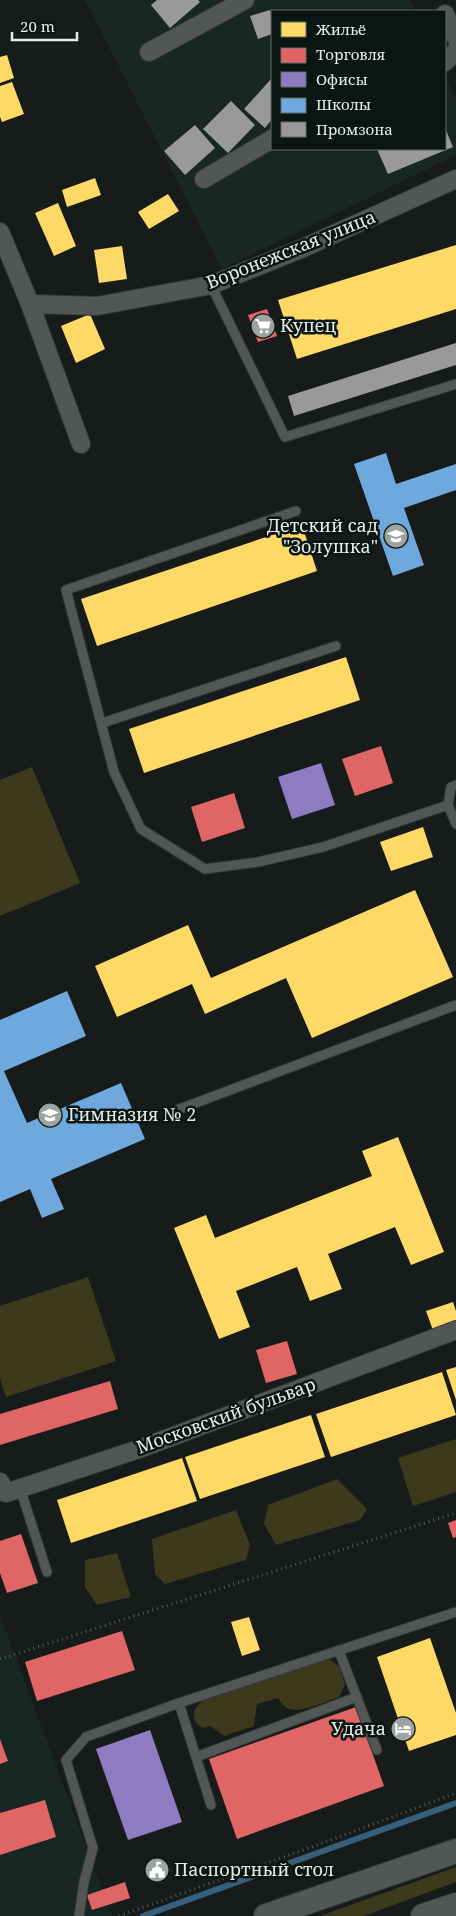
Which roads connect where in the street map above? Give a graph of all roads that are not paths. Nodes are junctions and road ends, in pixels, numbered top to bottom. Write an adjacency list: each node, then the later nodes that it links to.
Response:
1 (245, 0): 5 (street)
2 (446, 17): 3 (street)
3 (456, 38)
4 (456, 51): 6 (street)
5 (149, 52)
6 (446, 61)
7 (271, 140): 8 (street)
8 (204, 179)
9 (456, 179): 11 (street, Воронежская улица)
10 (0, 232): 12 (street)
11 (211, 285): 12 (street, Воронежская улица); 13 (lane)
12 (30, 304): 14 (street)
13 (456, 384)
14 (82, 444)
15 (296, 511): 17 (lane)
16 (336, 646): 17 (lane)
17 (102, 723): 19 (lane)
18 (456, 785): 19 (lane)
19 (448, 805): 20 (lane)
20 (456, 824)
21 (456, 1005): 22 (lane)
22 (177, 1110)
23 (456, 1330): 25 (street, Московский бульвар)
24 (0, 1482): 25 (street, Московский бульвар)
25 (20, 1488): 26 (lane)
26 (47, 1572)
27 (456, 1612): 28 (lane)
28 (339, 1651): 29 (lane); 30 (lane)
29 (357, 1697): 31 (lane); 32 (lane)
30 (180, 1703): 32 (lane); 36 (lane)
31 (377, 1750)
32 (196, 1757): 33 (lane)
33 (211, 1805)
34 (456, 1850): 37 (street)
35 (456, 1904): 38 (street)
36 (79, 1916)
37 (266, 1916)
38 (423, 1916)

